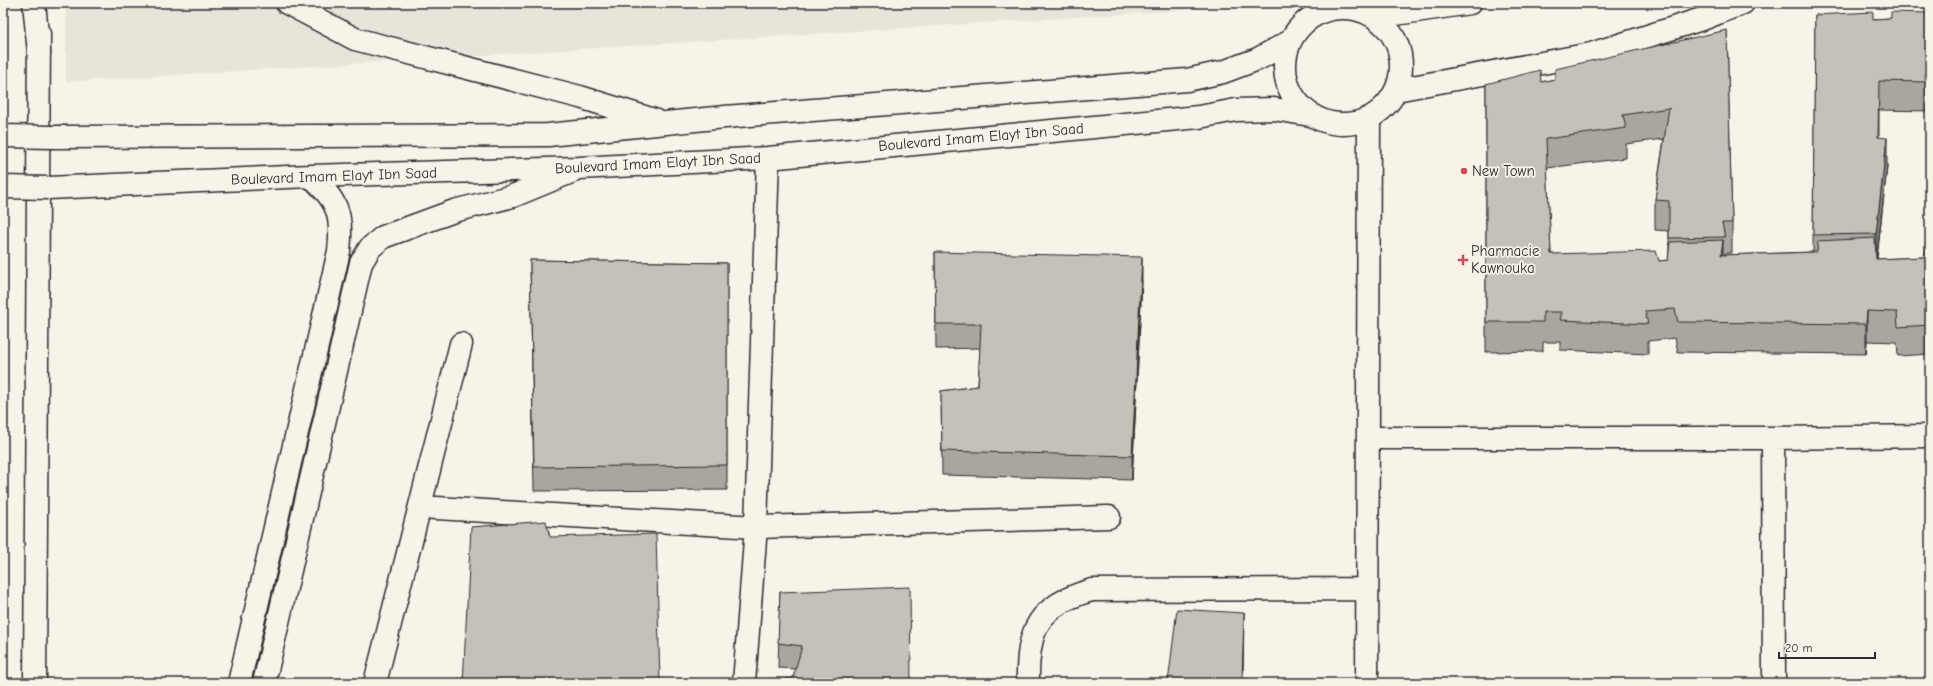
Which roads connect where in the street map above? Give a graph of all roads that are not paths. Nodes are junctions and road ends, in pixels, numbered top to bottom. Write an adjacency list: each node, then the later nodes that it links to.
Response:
1 (34, 3): 8 (main road)
2 (40, 3): 8 (main road)
3 (288, 3): 12 (main road)
4 (1470, 3): 6 (main road)
5 (1743, 3): 9 (main road)
6 (1364, 9): 7 (main road); 9 (main road)
7 (1289, 42): 10 (main road); 12 (main road)
8 (39, 54): 26 (main road)
9 (1396, 90): 11 (main road)
10 (1310, 115): 11 (main road); 14 (main road, Boulevard Imam Elayt Ibn Saad)
11 (1369, 119): 20 (main road)
12 (663, 123): 13 (main road, bridge)
13 (3, 136)
14 (768, 158): 15 (main road, Boulevard Imam Elayt Ibn Saad); 24 (main road)
15 (579, 168): 16 (main road, Boulevard Imam Elayt Ibn Saad); 28 (main road)
16 (310, 176): 17 (main road, Boulevard Imam Elayt Ibn Saad, bridge); 27 (main road)
17 (3, 186)
18 (461, 344): 22 (main road)
19 (1930, 436): 21 (main road)
20 (1368, 438): 21 (main road); 25 (main road)
21 (1773, 438): 33 (main road)
22 (420, 507): 24 (main road); 29 (main road)
23 (1109, 517): 24 (main road)
24 (756, 527): 30 (main road)
25 (1367, 590): 31 (main road); 32 (main road)
26 (35, 683)
27 (239, 683)
28 (264, 683)
29 (375, 683)
30 (744, 683)
31 (1028, 683)
32 (1367, 683)
33 (1774, 683)

